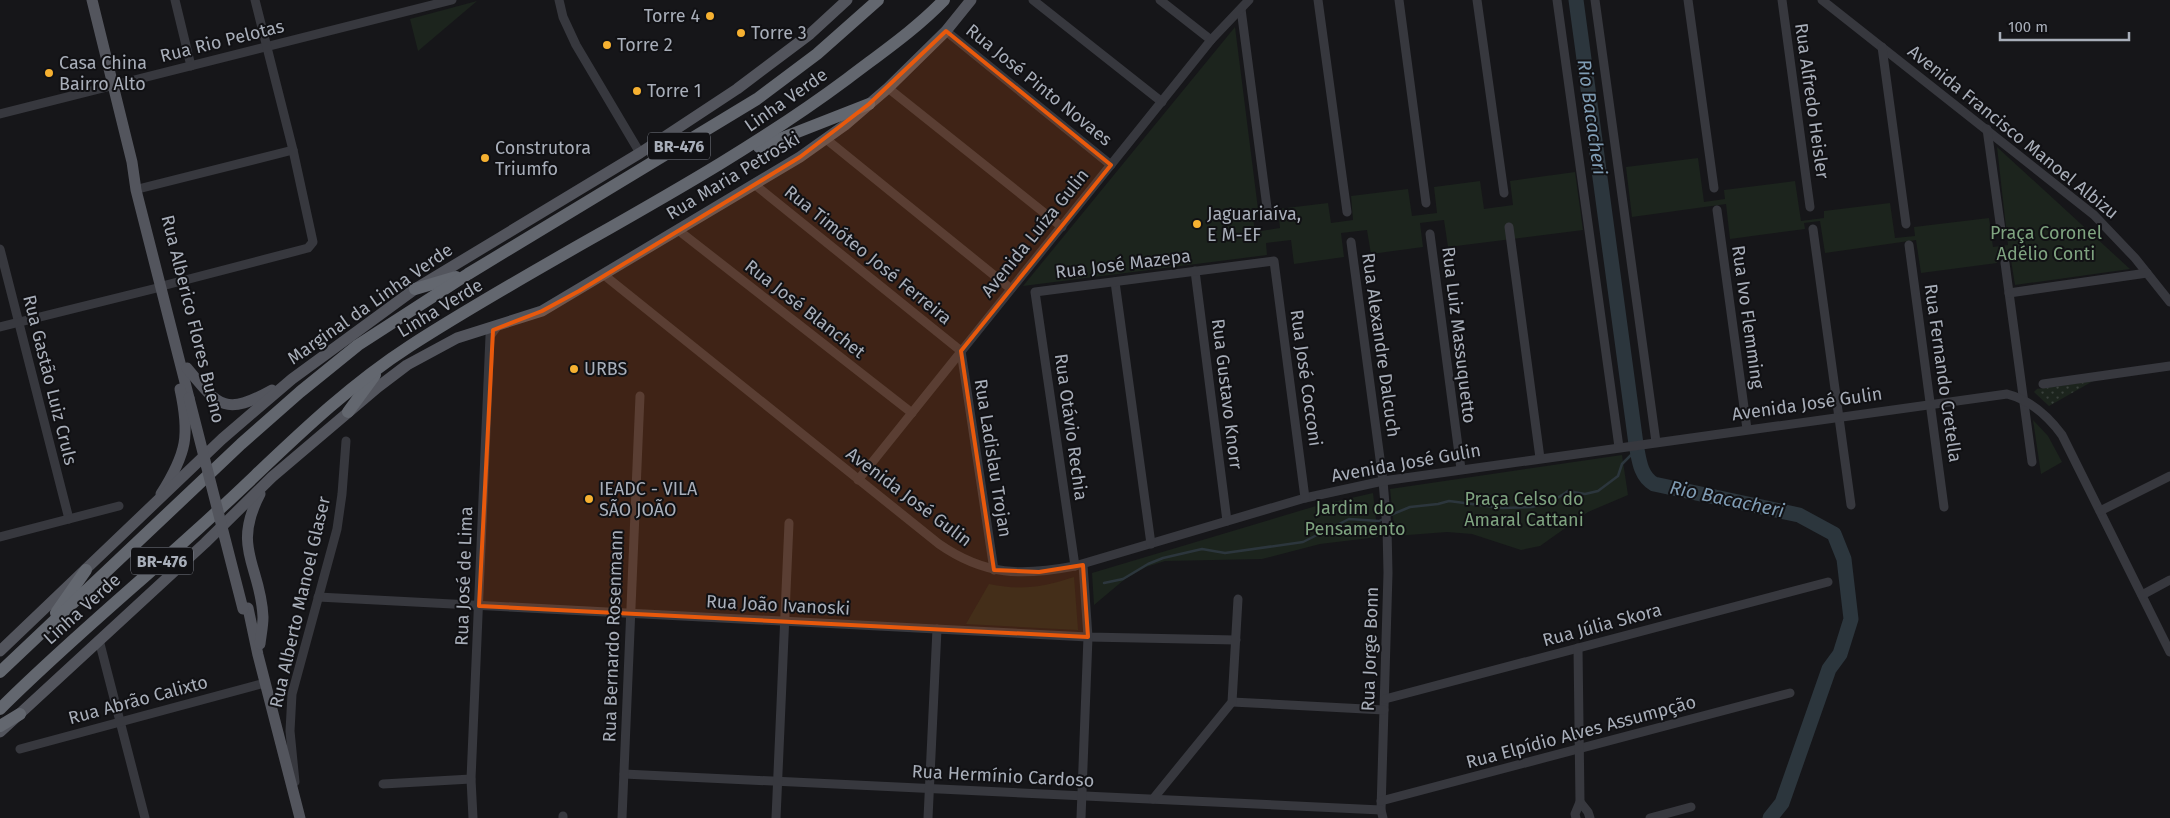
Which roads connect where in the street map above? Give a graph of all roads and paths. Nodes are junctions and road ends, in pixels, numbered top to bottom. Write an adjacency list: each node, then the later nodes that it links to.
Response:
1 (92, 0): 29 (main road, Rua Alberico Flores Bueno)
2 (174, 0): 28 (street)
3 (255, 0): 26 (street)
4 (452, 0): 22 (street, Rua Rio Pelotas)
5 (559, 0): 37 (street)
6 (848, 0): 37 (main road, Marginal da Linha Verde)
7 (878, 0): 64 (highway, Linha Verde / BR-476)
8 (944, 0): 38 (highway, Linha Verde / BR-476)
9 (971, 0): 24 (main road, Rua Maria Petroski)
10 (1033, 0): 31 (street)
11 (1160, 0): 25 (street)
12 (1249, 0): 23 (street, Avenida Luíza Gulin)
13 (1258, 0): 23 (street, Avenida Luíza Gulin)
14 (1318, 0): 48 (street)
15 (1400, 0): 45 (street)
16 (1477, 0): 44 (street)
17 (1557, 0): 95 (street)
18 (1595, 0): 94 (street)
19 (1688, 0): 43 (street)
20 (1782, 0): 46 (street, Rua Alfredo Heisler)
21 (1822, 0): 27 (street, Avenida Francisco Manoel Albizu)
22 (414, 5): 26 (street, Rua Rio Pelotas)
23 (1241, 9): 25 (street, Avenida Luíza Gulin); 49 (street)
24 (946, 32): 30 (main road, Rua Maria Petroski); 40 (street, Rua José Pinto Novaes)
25 (1211, 40): 31 (street, Avenida Luíza Gulin)
26 (267, 47): 28 (street, Rua Rio Pelotas); 36 (street)
27 (1882, 47): 34 (street, Avenida Francisco Manoel Albizu); 50 (street)
28 (192, 66): 29 (street, Rua Rio Pelotas)
29 (113, 86): 33 (street, Rua Rio Pelotas); 39 (main road, Rua Alberico Flores Bueno)
30 (888, 88): 32 (main road, Rua Maria Petroski); 51 (street)
31 (1162, 102): 40 (street, Avenida Luíza Gulin)
32 (869, 104): 35 (main road, Rua Maria Petroski); 38 (highway)
33 (0, 114)
34 (1987, 129): 55 (street); 63 (street, Avenida Francisco Manoel Albizu)
35 (826, 140): 41 (main road, Rua Maria Petroski); 69 (street)
36 (293, 150): 42 (street); 67 (street)
37 (640, 153): 68 (main road, Marginal da Linha Verde)
38 (728, 159): 80 (highway, Linha Verde / BR-476)
39 (132, 162): 42 (main road, Rua Alberico Flores Bueno); 67 (main road, Rua Alberico Flores Bueno)
40 (1111, 165): 51 (street, Avenida Luíza Gulin)
41 (754, 184): 54 (main road, Rua Maria Petroski); 79 (street, Rua Timóteo José Ferreira)
42 (142, 188): 67 (main road, Rua Alberico Flores Bueno)
43 (1714, 188)
44 (1504, 193)
45 (1426, 203)
46 (1810, 207)
47 (1717, 210): 92 (street, Rua Ivo Flemming)
48 (1347, 212)
49 (1268, 215)
50 (1906, 224)
51 (1062, 226): 69 (street, Avenida Luíza Gulin)
52 (1508, 226): 96 (street)
53 (1813, 229): 91 (street)
54 (678, 230): 65 (main road, Rua Maria Petroski); 90 (street, Rua José Blanchet)
55 (2001, 230)
56 (1430, 234): 98 (street, Rua Luiz Massuquetto)
57 (1351, 242): 102 (street, Rua Alexandre Dalcuch)
58 (1909, 245): 88 (street, Rua Fernando Cretella)
59 (0, 249): 74 (street, Rua Gastão Luiz Cruls)
60 (1274, 261): 62 (street, Rua José Mazepa); 103 (street, Rua José Cocconi)
61 (2005, 264): 71 (street)
62 (1194, 271): 66 (street, Rua José Mazepa); 110 (street, Rua Gustavo Knorr)
63 (2147, 273): 71 (street); 72 (street, Avenida Francisco Manoel Albizu)
64 (468, 274): 68 (highway); 126 (highway, Linha Verde / BR-476)
65 (604, 274): 75 (main road, Rua Maria Petroski); 101 (street, Avenida José Gulin)
66 (1115, 282): 70 (street, Rua José Mazepa); 113 (street)
67 (164, 286): 73 (main road, Rua Alberico Flores Bueno); 74 (street); 82 (main road, Rua Alberico Flores Bueno)
68 (415, 289): 83 (main road, Marginal da Linha Verde)
69 (1011, 289): 79 (street, Avenida Luíza Gulin)
70 (1036, 292): 114 (street, Rua Otávio Rechia)
71 (2009, 293): 87 (street)
72 (2170, 302)
73 (168, 316): 86 (main road, Rua Alberico Flores Bueno); 106 (main road)
74 (19, 322): 76 (street); 109 (street, Rua Gastão Luiz Cruls)
75 (498, 326): 77 (main road, Rua Maria Petroski); 78 (street)
76 (0, 327)
77 (477, 331): 78 (street); 89 (main road)
78 (490, 336): 122 (street, Rua José de Lima)
79 (961, 351): 90 (street, Avenida Luíza Gulin); 116 (street, Rua Ladislau Trojan)
80 (384, 364): 89 (highway); 139 (highway, Linha Verde / BR-476)
81 (2170, 366): 84 (street)
82 (187, 368): 83 (main road); 86 (main road, Rua Alberico Flores Bueno)
83 (292, 379): 106 (main road, Marginal da Linha Verde)
84 (2043, 384)
85 (640, 396): 123 (street, Rua Bernardo Rosenmann)
86 (192, 398): 133 (main road, Rua Alberico Flores Bueno)
87 (2023, 400): 88 (street, Avenida José Gulin); 97 (street); 108 (street, Avenida José Gulin)
88 (1930, 403): 91 (street, Avenida José Gulin); 107 (street, Rua Fernando Cretella)
89 (348, 412): 100 (main road)
90 (912, 413): 101 (street, Avenida Luíza Gulin)
91 (1839, 416): 92 (street, Avenida José Gulin); 104 (street)
92 (1747, 429): 94 (street, Avenida José Gulin)
93 (346, 441): 120 (street, Rua Alberto Manoel Glaser)
94 (1652, 442): 95 (street, Avenida José Gulin)
95 (1623, 446): 96 (street, Avenida José Gulin)
96 (1540, 458): 98 (street, Avenida José Gulin)
97 (2032, 462)
98 (1461, 469): 102 (street, Avenida José Gulin)
99 (2170, 476): 108 (street)
100 (272, 477): 128 (main road, BR-476); 133 (main road)
101 (858, 480): 116 (street, Avenida José Gulin)
102 (1383, 481): 103 (street, Avenida José Gulin); 137 (street, Rua Jorge Bonn)
103 (1306, 498): 110 (street, Avenida José Gulin)
104 (1851, 505)
105 (119, 506): 109 (street)
106 (153, 507): 115 (main road, Marginal da Linha Verde)
107 (1944, 507)
108 (2100, 511): 119 (street, Avenida José Gulin)
109 (69, 519): 112 (street)
110 (1227, 521): 113 (street, Avenida José Gulin)
111 (789, 522): 124 (street)
112 (0, 537)
113 (1150, 544): 114 (street, Avenida José Gulin)
114 (1079, 566): 116 (street, Avenida José Gulin); 127 (street, Rua Otávio Rechia)
115 (86, 570): 126 (highway); 131 (main road, Marginal da Linha Verde)
116 (994, 570)
117 (2170, 580): 119 (street)
118 (1828, 582): 130 (street, Rua Júlia Skora)
119 (2142, 595): 132 (street, Avenida José Gulin)
120 (318, 597): 122 (street, Rua João Ivanoski); 153 (street, Rua Alberto Manoel Glaser)
121 (1238, 600): 129 (street)
122 (479, 606): 123 (street, Rua João Ivanoski); 148 (street, Rua José de Lima)
123 (630, 613): 124 (street, Rua João Ivanoski); 147 (street, Rua Bernardo Rosenmann)
124 (785, 621): 125 (street, Rua João Ivanoski); 149 (street)
125 (937, 629): 127 (street, Rua João Ivanoski); 151 (street)
126 (42, 634): 134 (highway, Linha Verde / BR-476)
127 (1088, 636): 129 (street, Rua João Ivanoski); 152 (street, Rua Otávio Rechia)
128 (99, 640): 141 (main road, BR-476); 142 (street)
129 (1236, 640): 138 (street)
130 (1578, 648): 137 (street, Rua Júlia Skora); 146 (street)
131 (0, 650)
132 (2170, 652)
133 (258, 655): 135 (main road, Rua Alberico Flores Bueno)
134 (0, 672)
135 (265, 683): 142 (street, Rua Abrão Calixto); 153 (main road, Rua Alberico Flores Bueno)
136 (1790, 693): 146 (street, Rua Elpídio Alves Assumpção)
137 (1385, 699): 140 (street, Rua Jorge Bonn)
138 (1232, 702): 140 (street); 154 (street)
139 (0, 710)
140 (1384, 710): 157 (street, Rua Jorge Bonn)
141 (20, 714): 143 (highway); 144 (main road, BR-476)
142 (120, 722): 145 (street, Rua Abrão Calixto); 159 (street)
143 (0, 726)
144 (0, 732)
145 (20, 749)
146 (1579, 749): 155 (street); 157 (street, Rua Elpídio Alves Assumpção)
147 (624, 774): 149 (street, Rua Hermínio Cardoso); 162 (street, Rua Bernardo Rosenmann)
148 (471, 779): 150 (street); 161 (street, Rua José de Lima)
149 (778, 782): 151 (street, Rua Hermínio Cardoso); 163 (street)
150 (383, 784)
151 (930, 789): 152 (street, Rua Hermínio Cardoso); 164 (street)
152 (1082, 796): 154 (street, Rua Hermínio Cardoso); 165 (street, Rua Otávio Rechia)
153 (296, 799): 160 (main road, Rua Alberico Flores Bueno)
154 (1153, 799): 157 (street, Rua Hermínio Cardoso)
155 (1580, 802): 166 (street); 167 (street)
156 (1690, 807): 158 (street)
157 (1382, 810)
158 (1663, 816): 168 (street)
159 (145, 818)
160 (300, 818)
161 (473, 818)
162 (622, 818)
163 (776, 818)
164 (928, 818)
165 (1081, 818)
166 (1576, 818)
167 (1590, 818)
168 (1650, 818)

